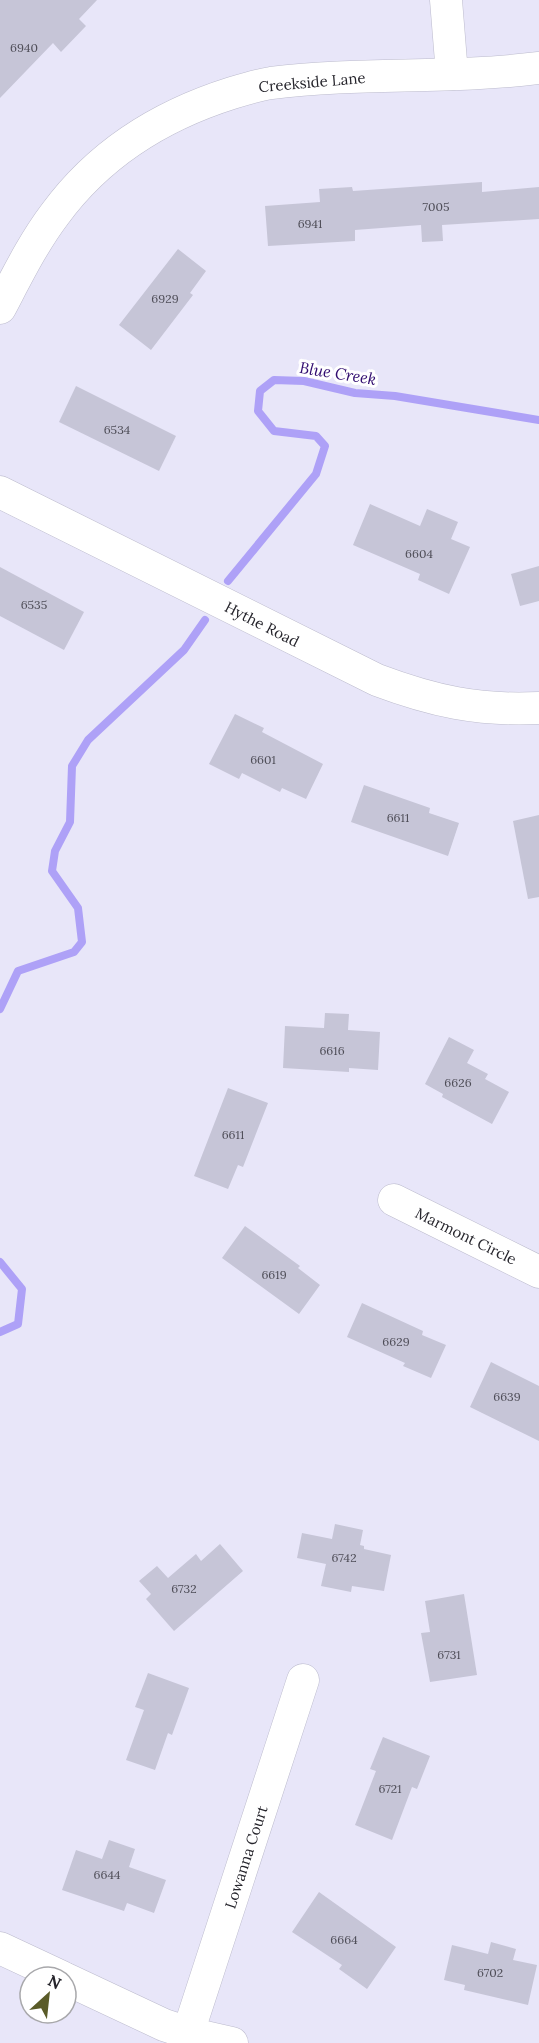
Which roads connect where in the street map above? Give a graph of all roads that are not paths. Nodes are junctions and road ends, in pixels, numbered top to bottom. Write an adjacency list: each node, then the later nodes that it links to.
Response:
1 (446, 0): 3 (street)
2 (539, 68): 3 (street, Creekside Lane)
3 (452, 74): 4 (street, Creekside Lane)
4 (0, 308)
5 (0, 492): 6 (street, Hythe Road)
6 (539, 708)
7 (394, 1200): 8 (street, Marmont Circle)
8 (539, 1272)
9 (303, 1680): 13 (street, Lowanna Court)
10 (0, 1948): 11 (street)
11 (36, 1965)
12 (78, 1985): 13 (street)
13 (188, 2033): 14 (street)
14 (232, 2043)

